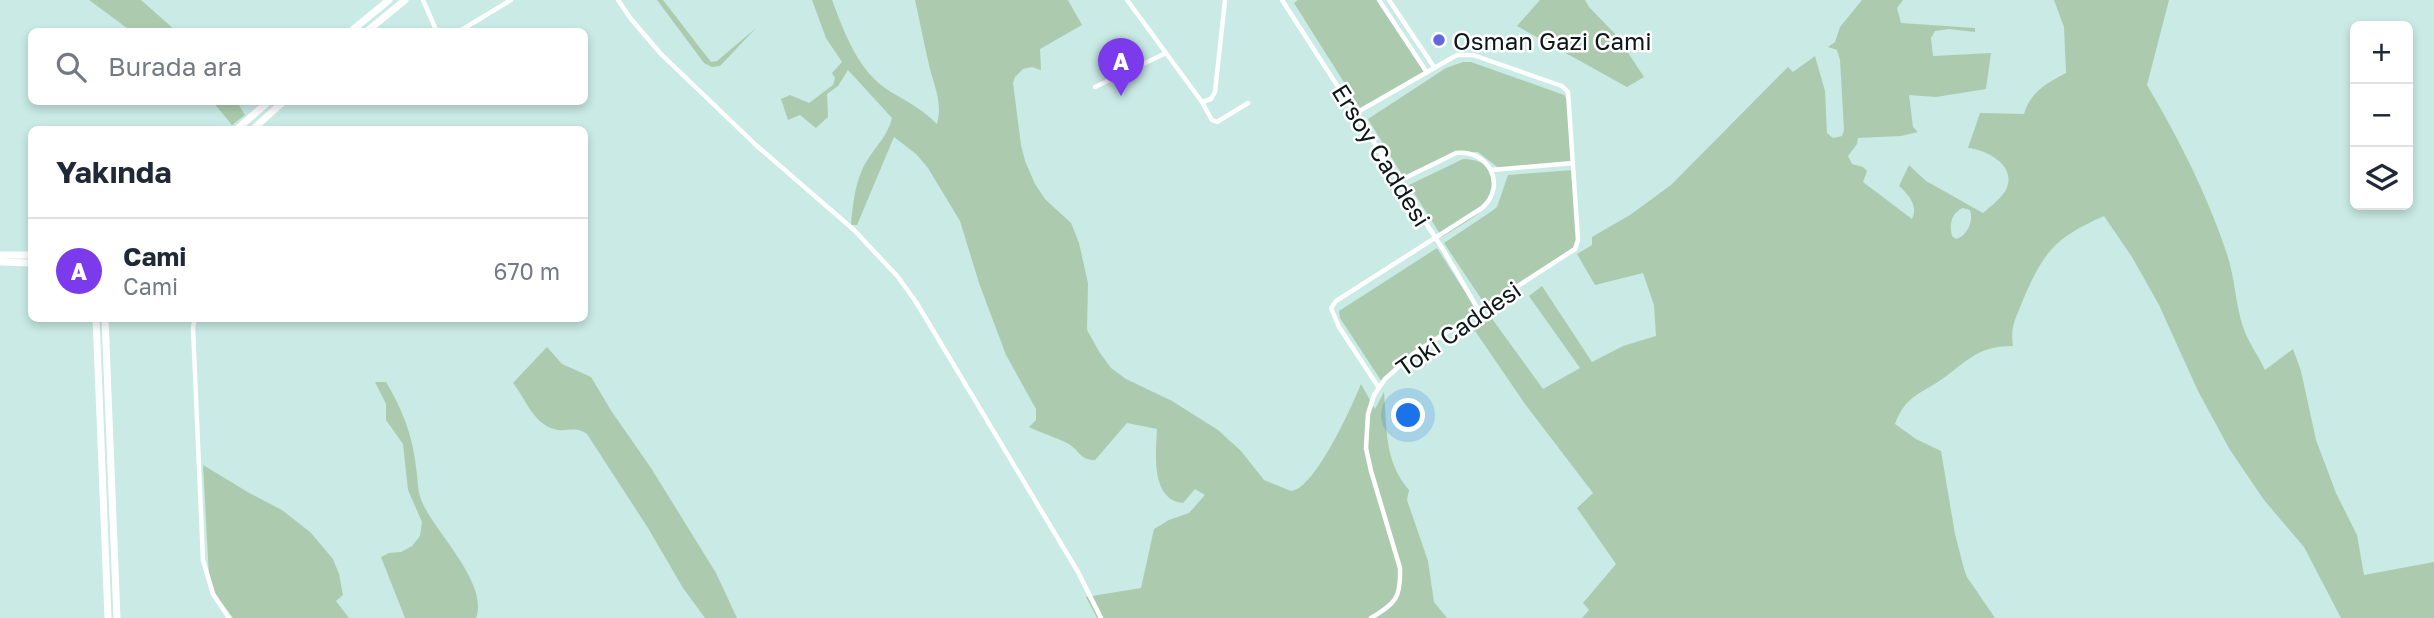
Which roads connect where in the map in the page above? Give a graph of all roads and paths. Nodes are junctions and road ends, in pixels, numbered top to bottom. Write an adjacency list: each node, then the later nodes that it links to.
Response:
1 (389, 0): 11 (highway)
2 (405, 0): 12 (highway)
3 (423, 0): 13 (street)
4 (511, 0): 14 (street)
5 (618, 0): 42 (street)
6 (1127, 0): 15 (street)
7 (1225, 0): 19 (street)
8 (1282, 0): 23 (street, Ersoy Caddesi)
9 (1379, 0): 17 (street)
10 (1389, 0): 16 (street)
11 (355, 28)
12 (374, 28)
13 (435, 28)
14 (465, 28)
15 (1166, 53): 18 (street); 19 (street)
16 (1434, 67): 17 (street); 26 (street)
17 (1426, 71): 23 (street)
18 (1095, 87)
19 (1202, 102): 20 (street)
20 (1248, 103)
21 (265, 105): 24 (highway)
22 (280, 105): 25 (highway)
23 (1356, 113): 28 (street, Ersoy Caddesi)
24 (241, 126)
25 (256, 126)
26 (1573, 163): 27 (street); 34 (street, Toki Caddesi)
27 (1492, 170): 28 (street); 29 (street)
28 (1399, 181): 29 (street, Ersoy Caddesi)
29 (1434, 239): 34 (street, Ersoy Caddesi); 38 (street)
30 (0, 255): 31 (highway)
31 (28, 255)
32 (0, 262): 33 (highway)
33 (28, 263)
34 (1479, 311): 38 (street, Toki Caddesi)
35 (96, 322): 39 (highway)
36 (105, 322): 40 (highway)
37 (194, 322): 41 (street)
38 (1379, 388): 43 (street, Toki Caddesi)
39 (107, 618)
40 (117, 618)
41 (229, 618)
42 (1101, 618)
43 (1371, 618)

